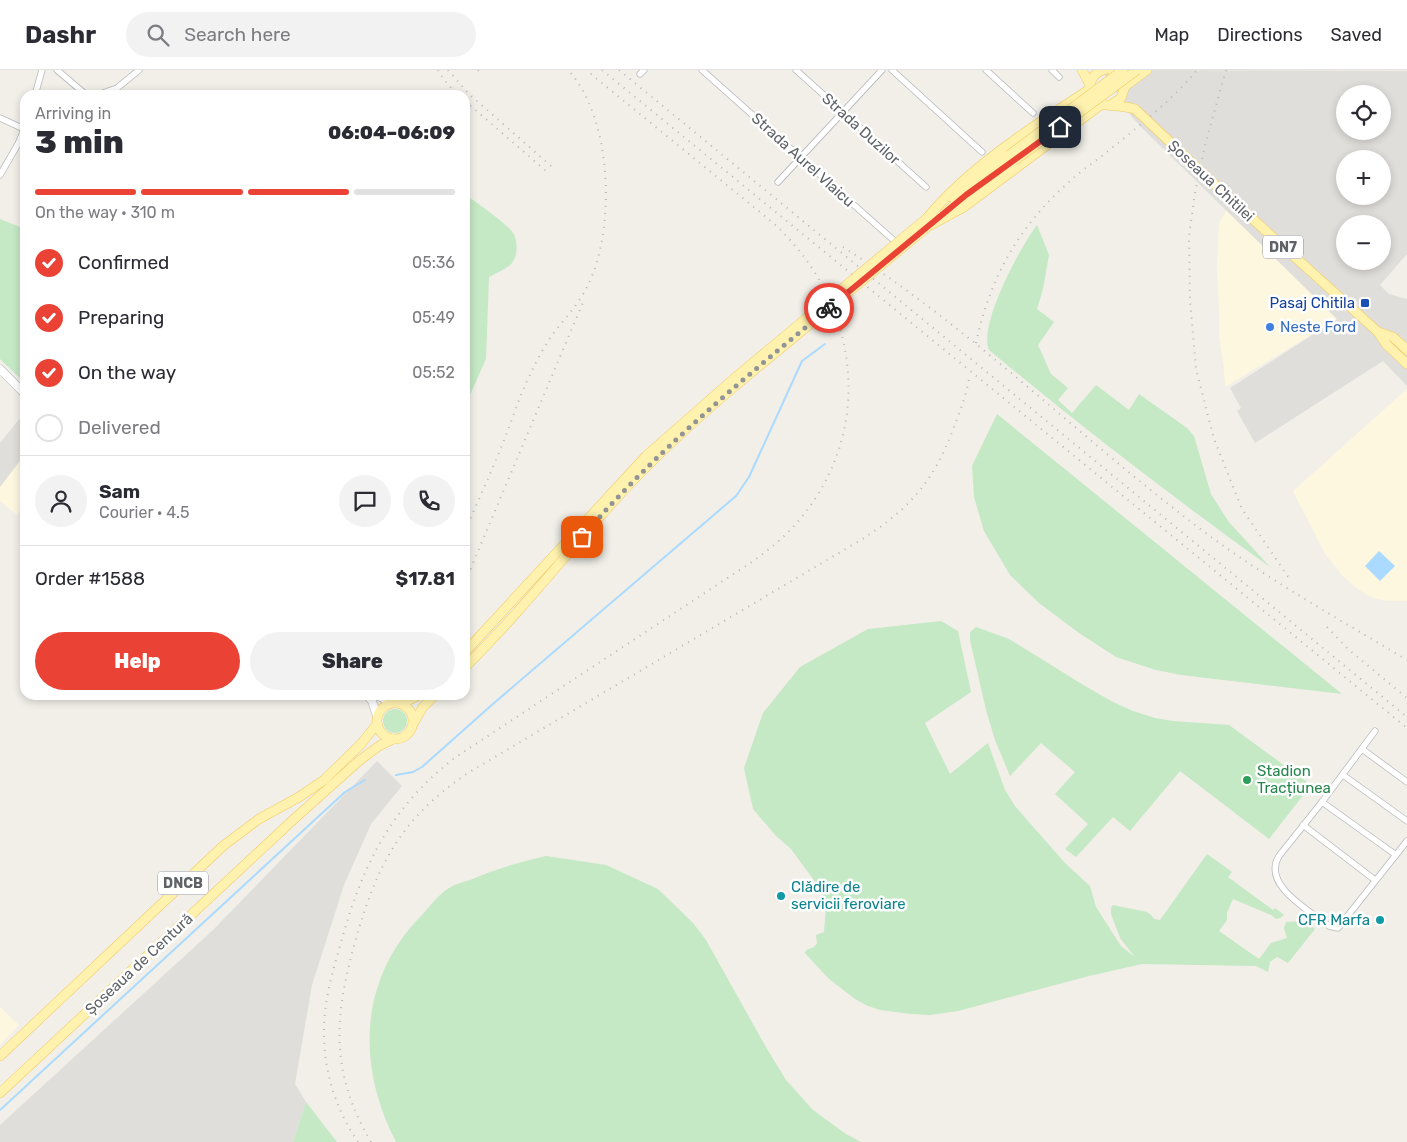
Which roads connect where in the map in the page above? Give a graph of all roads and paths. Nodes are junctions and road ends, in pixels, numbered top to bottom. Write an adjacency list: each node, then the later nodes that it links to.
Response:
1 (42, 70): 19 (street)
2 (57, 70): 20 (street)
3 (139, 70): 21 (street)
4 (702, 70): 31 (street, Strada Aurel Vlaicu)
5 (796, 70): 26 (street, Strada Duzilor)
6 (882, 70): 26 (street)
7 (892, 70): 30 (street)
8 (986, 70): 25 (street)
9 (1052, 70): 16 (street)
10 (1082, 70): 17 (main road)
11 (1104, 70): 17 (main road)
12 (1112, 70): 18 (main road, DN7)
13 (1124, 70): 32 (main road, bridge)
14 (1136, 70): 32 (main road, bridge)
15 (1147, 70): 18 (main road)
16 (1059, 77)
17 (1090, 87): 22 (main road); 36 (main road)
18 (1125, 89): 23 (main road); 24 (main road, Șoseaua Chitilei / DN7)
19 (36, 90)
20 (80, 90)
21 (111, 90)
22 (1102, 104): 23 (main road); 36 (main road)
23 (1112, 104): 24 (main road)
24 (1135, 109): 38 (main road, Șoseaua Chitilei / DN7, bridge)
25 (1033, 112)
26 (843, 113): 31 (street); 35 (street, Strada Duzilor)
27 (0, 118): 28 (street)
28 (20, 126)
29 (20, 139): 33 (street)
30 (982, 152)
31 (800, 158): 34 (street); 37 (street, Strada Aurel Vlaicu)
32 (1012, 158): 36 (main road)
33 (0, 175)
34 (778, 182)
35 (926, 187)
36 (927, 222): 37 (main road)
37 (905, 244): 43 (main road, bridge)
38 (1378, 332): 39 (main road, Șoseaua Chitilei / DN7); 40 (main road, Șoseaua Chitilei / DN7)
39 (1406, 349): 40 (main road)
40 (1398, 355): 41 (main road, Șoseaua Chitilei / DN7)
41 (1407, 364)
42 (0, 369): 44 (street)
43 (739, 378): 45 (main road); 46 (main road)
44 (20, 389)
45 (470, 647)
46 (470, 662)
47 (371, 700): 52 (street)
48 (387, 700): 51 (street)
49 (409, 700): 51 (main road, Șoseaua de Centură / DNCB)
50 (430, 700): 53 (main road, Șoseaua de Centură / DNCB)
51 (394, 703): 52 (main road, Șoseaua de Centură / DNCB); 53 (main road)
52 (377, 720): 55 (main road); 65 (main road, Șoseaua de Centură / DNCB)
53 (412, 726): 55 (main road, Șoseaua de Centură / DNCB)
54 (1375, 730): 56 (street)
55 (393, 738): 66 (main road, Șoseaua de Centură / DNCB)
56 (1362, 749): 57 (street); 58 (street)
57 (1343, 775): 59 (street); 60 (street)
58 (1407, 782)
59 (1322, 802): 61 (street); 63 (street)
60 (1407, 821)
61 (1303, 826): 64 (street); 64 (street)
62 (1407, 841): 63 (street)
63 (1396, 855): 64 (street)
64 (1375, 880)
65 (0, 1056)
66 (0, 1093)

